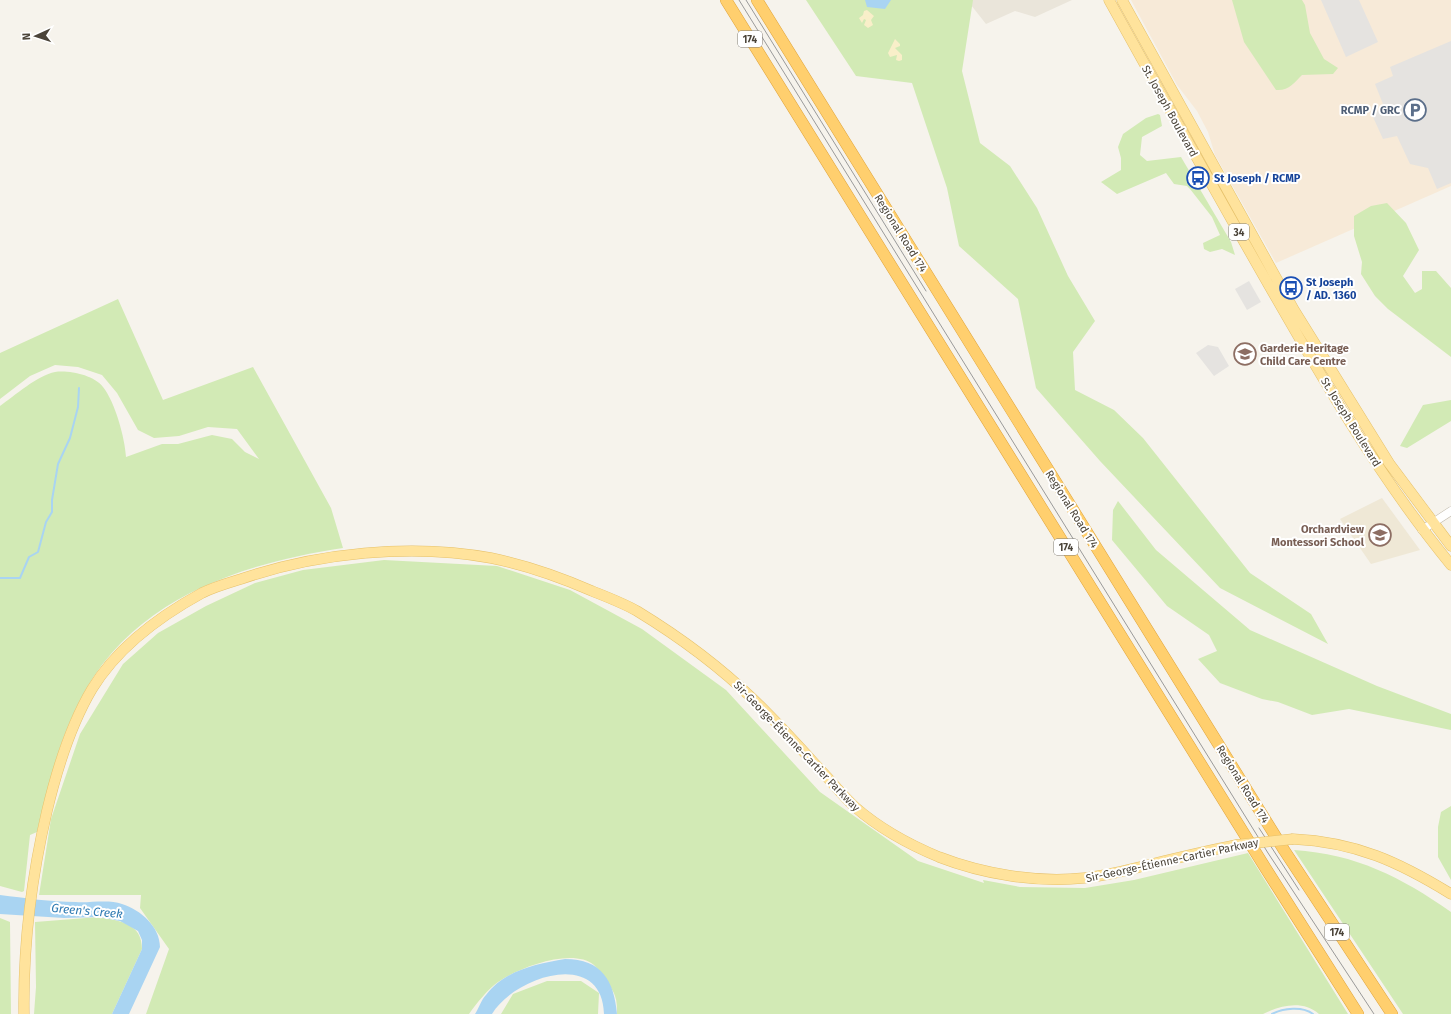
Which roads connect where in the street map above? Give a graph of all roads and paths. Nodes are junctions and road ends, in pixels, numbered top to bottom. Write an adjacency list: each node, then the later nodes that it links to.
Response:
1 (726, 0): 17 (highway, 174)
2 (757, 0): 18 (highway, Regional Road 174 / 174)
3 (1109, 0): 6 (main road, St. Joseph Boulevard / 34)
4 (1122, 0): 5 (main road, St. Joseph Boulevard / 34)
5 (1154, 58): 6 (main road); 7 (main road, St. Joseph Boulevard / 34)
6 (1144, 64): 7 (main road, St. Joseph Boulevard / 34)
7 (1290, 312): 8 (main road, St. Joseph Boulevard / 34); 9 (main road, St. Joseph Boulevard / 34)
8 (1348, 399): 9 (main road); 11 (main road, St. Joseph Boulevard / 34)
9 (1339, 405): 12 (main road, St. Joseph Boulevard / 34)
10 (1451, 511): 11 (street)
11 (1433, 523): 12 (street); 13 (main road, St. Joseph Boulevard / 34)
12 (1422, 530): 14 (main road, St. Joseph Boulevard / 34)
13 (1451, 546)
14 (1451, 565)
15 (1451, 894): 16 (main road, Sir-George-Étienne-Cartier Parkway, bridge)
16 (24, 1014)
17 (1358, 1014)
18 (1392, 1014)

